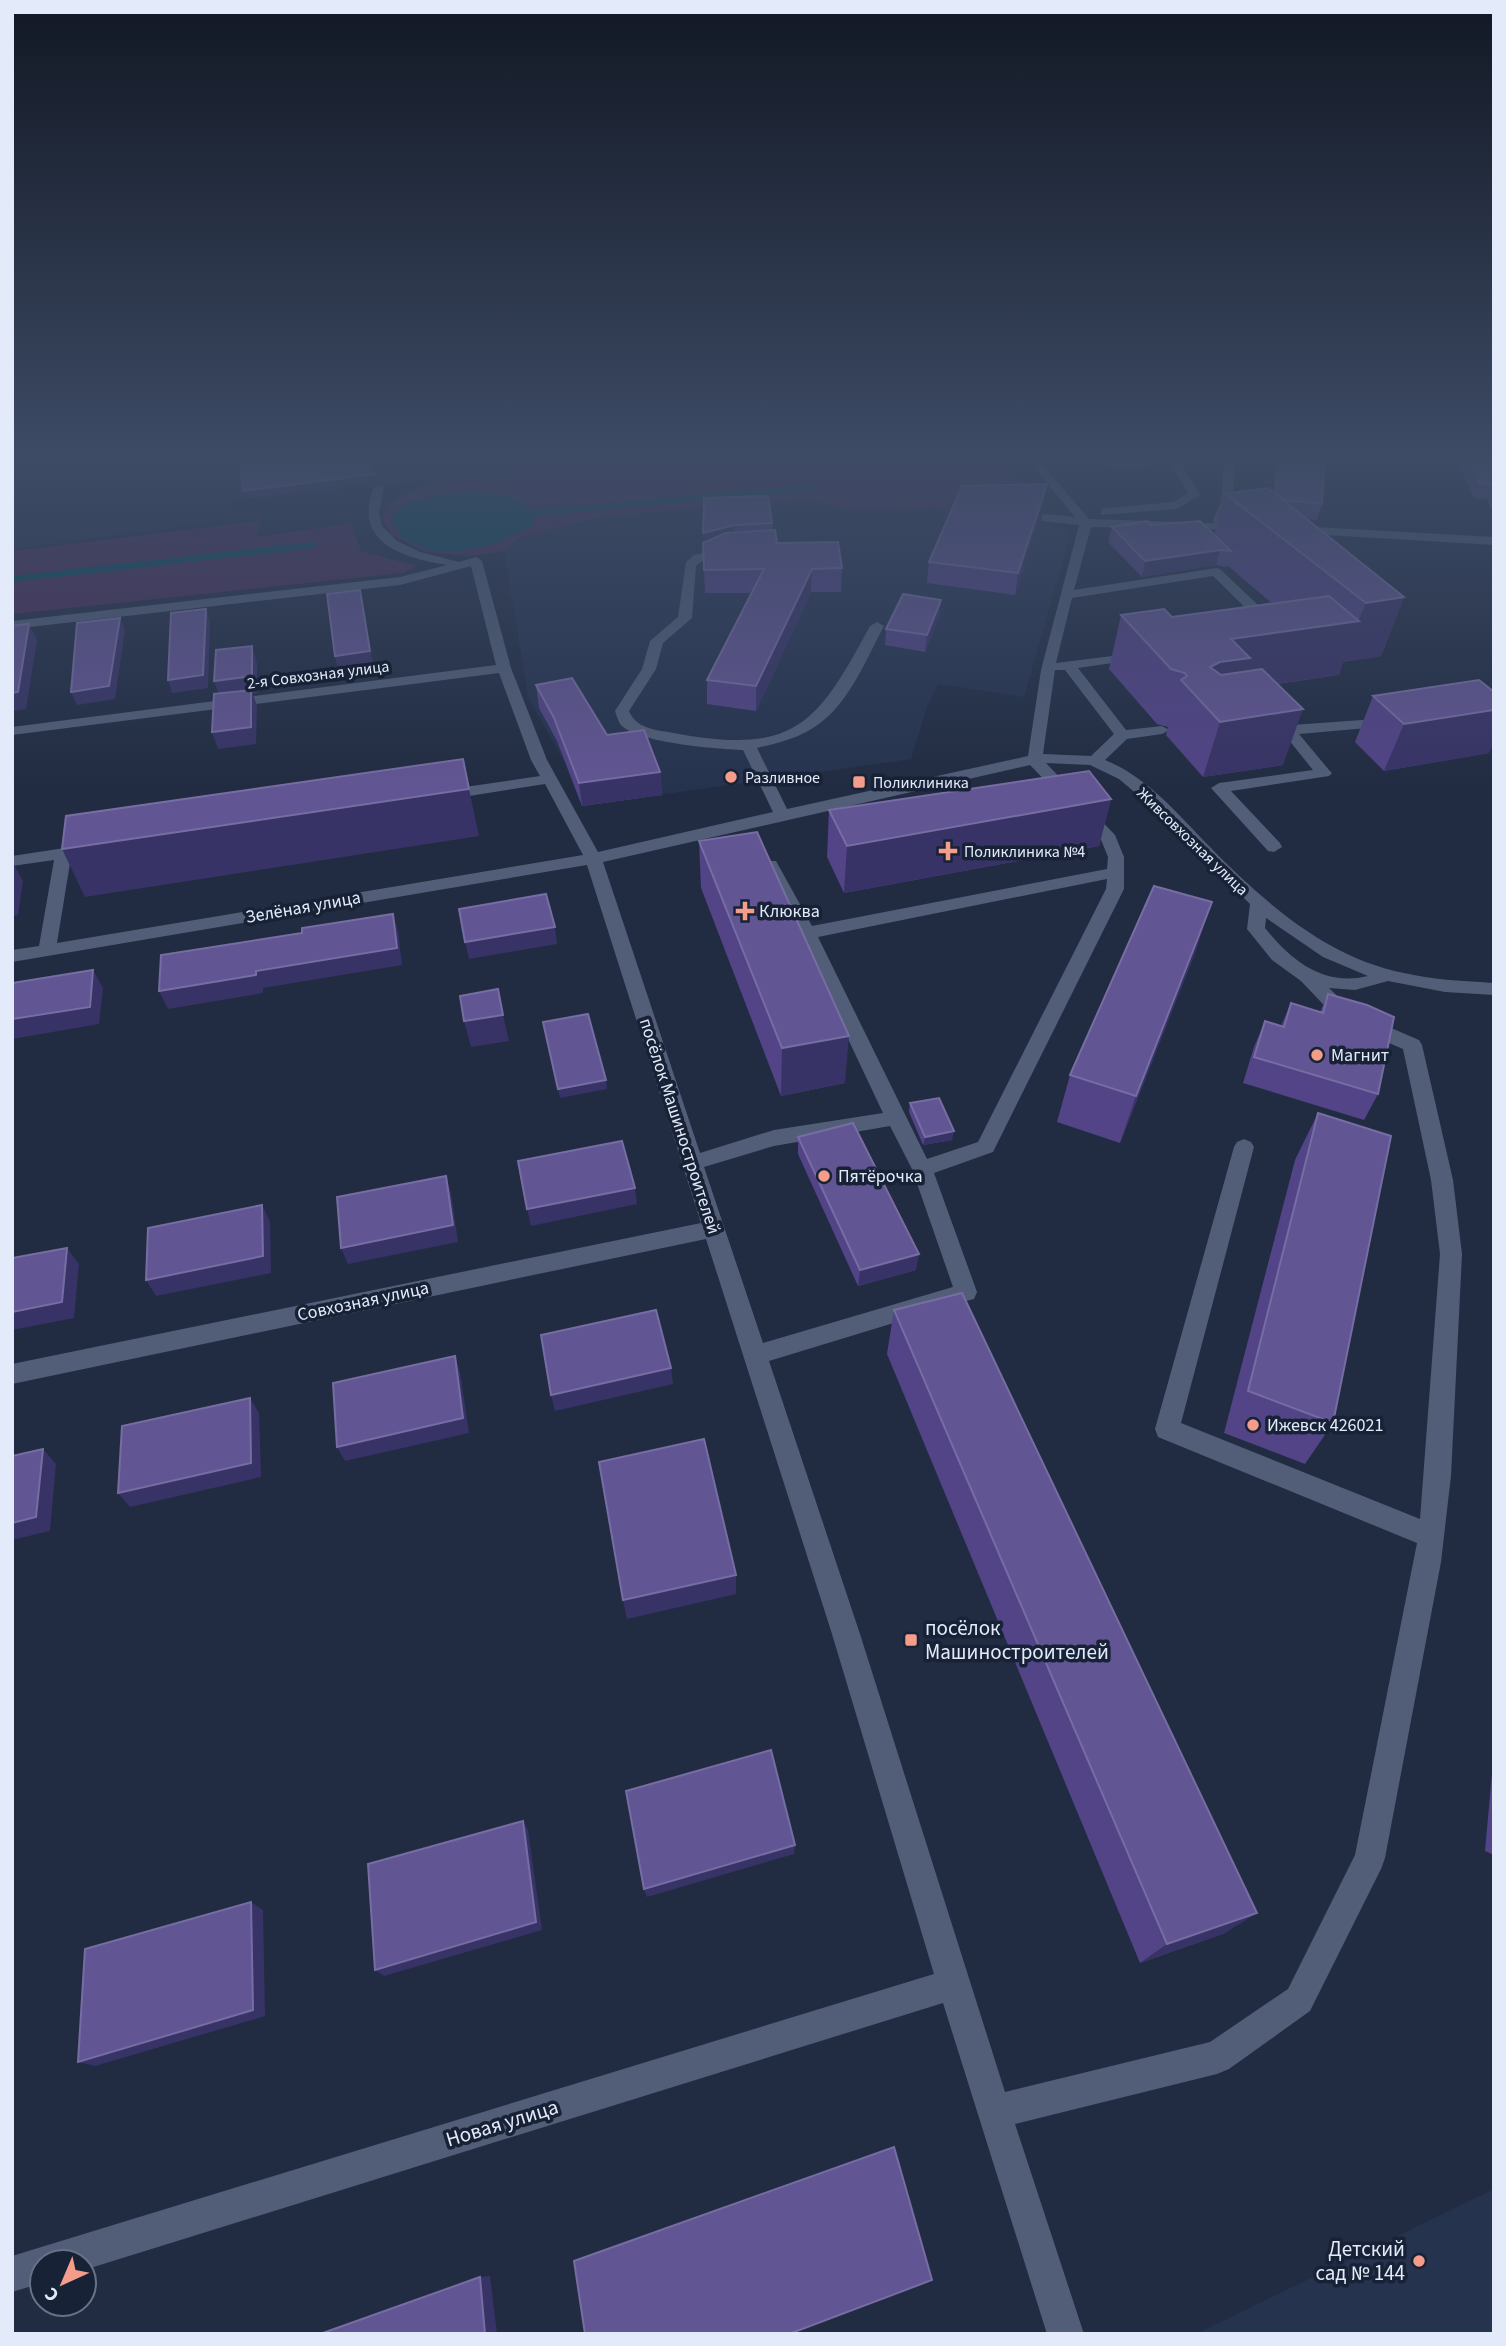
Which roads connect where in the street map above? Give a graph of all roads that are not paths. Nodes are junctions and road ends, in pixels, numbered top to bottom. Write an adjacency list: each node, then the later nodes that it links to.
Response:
1 (444, 569): 6 (street)
2 (478, 569): 11 (street, посёлок Машиностроителей)
3 (690, 569): 19 (street)
4 (1073, 569): 5 (street)
5 (1068, 595): 8 (street); 12 (street)
6 (12, 625)
7 (877, 626): 19 (street)
8 (1268, 636)
9 (1149, 654): 10 (street)
10 (1069, 665): 12 (street); 18 (street)
11 (504, 668): 17 (street, 2-я Совхозная улица); 22 (street, посёлок Машиностроителей)
12 (1046, 668): 20 (street)
13 (1263, 715): 16 (street)
14 (1408, 720): 16 (street)
15 (1162, 730): 18 (street)
16 (1289, 730): 27 (street)
17 (12, 731)
18 (1122, 735): 21 (street)
19 (748, 746): 24 (street)
20 (1035, 761): 21 (street, Живсовхозная улица); 24 (street, Живсовхозная улица); 31 (street)
21 (1095, 761): 32 (street, Живсовхозная улица)
22 (549, 779): 23 (street); 29 (street, посёлок Машиностроителей)
23 (428, 797)
24 (782, 815): 25 (street, Живсовхозная улица)
25 (752, 834): 29 (street, Живсовхозная улица); 33 (street)
26 (103, 847): 28 (street)
27 (1274, 848)
28 (63, 853): 30 (street); 34 (street)
29 (593, 858): 34 (street, Зелёная улица); 41 (street, посёлок Машиностроителей)
30 (12, 861)
31 (1117, 872): 33 (street); 42 (street)
32 (1258, 904): 36 (street, Живсовхозная улица); 37 (street)
33 (807, 933): 39 (street)
34 (47, 950): 35 (street, Зелёная улица)
35 (12, 956)
36 (1384, 976): 37 (street); 38 (street, Живсовхозная улица)
37 (1307, 977): 46 (street)
38 (1492, 993)
39 (896, 1118): 41 (street); 42 (street)
40 (1244, 1147): 46 (street)
41 (693, 1163): 43 (street, посёлок Машиностроителей)
42 (922, 1169): 44 (street)
43 (714, 1229): 44 (street, посёлок Машиностроителей); 45 (street, Совхозная улица)
44 (755, 1354): 47 (street, посёлок Машиностроителей)
45 (12, 1374)
46 (1431, 1536): 48 (street)
47 (953, 1984): 48 (street, посёлок Машиностроителей); 49 (street, Новая улица)
48 (993, 2112): 50 (street, посёлок Машиностроителей)
49 (97, 2248)
50 (1066, 2334)

